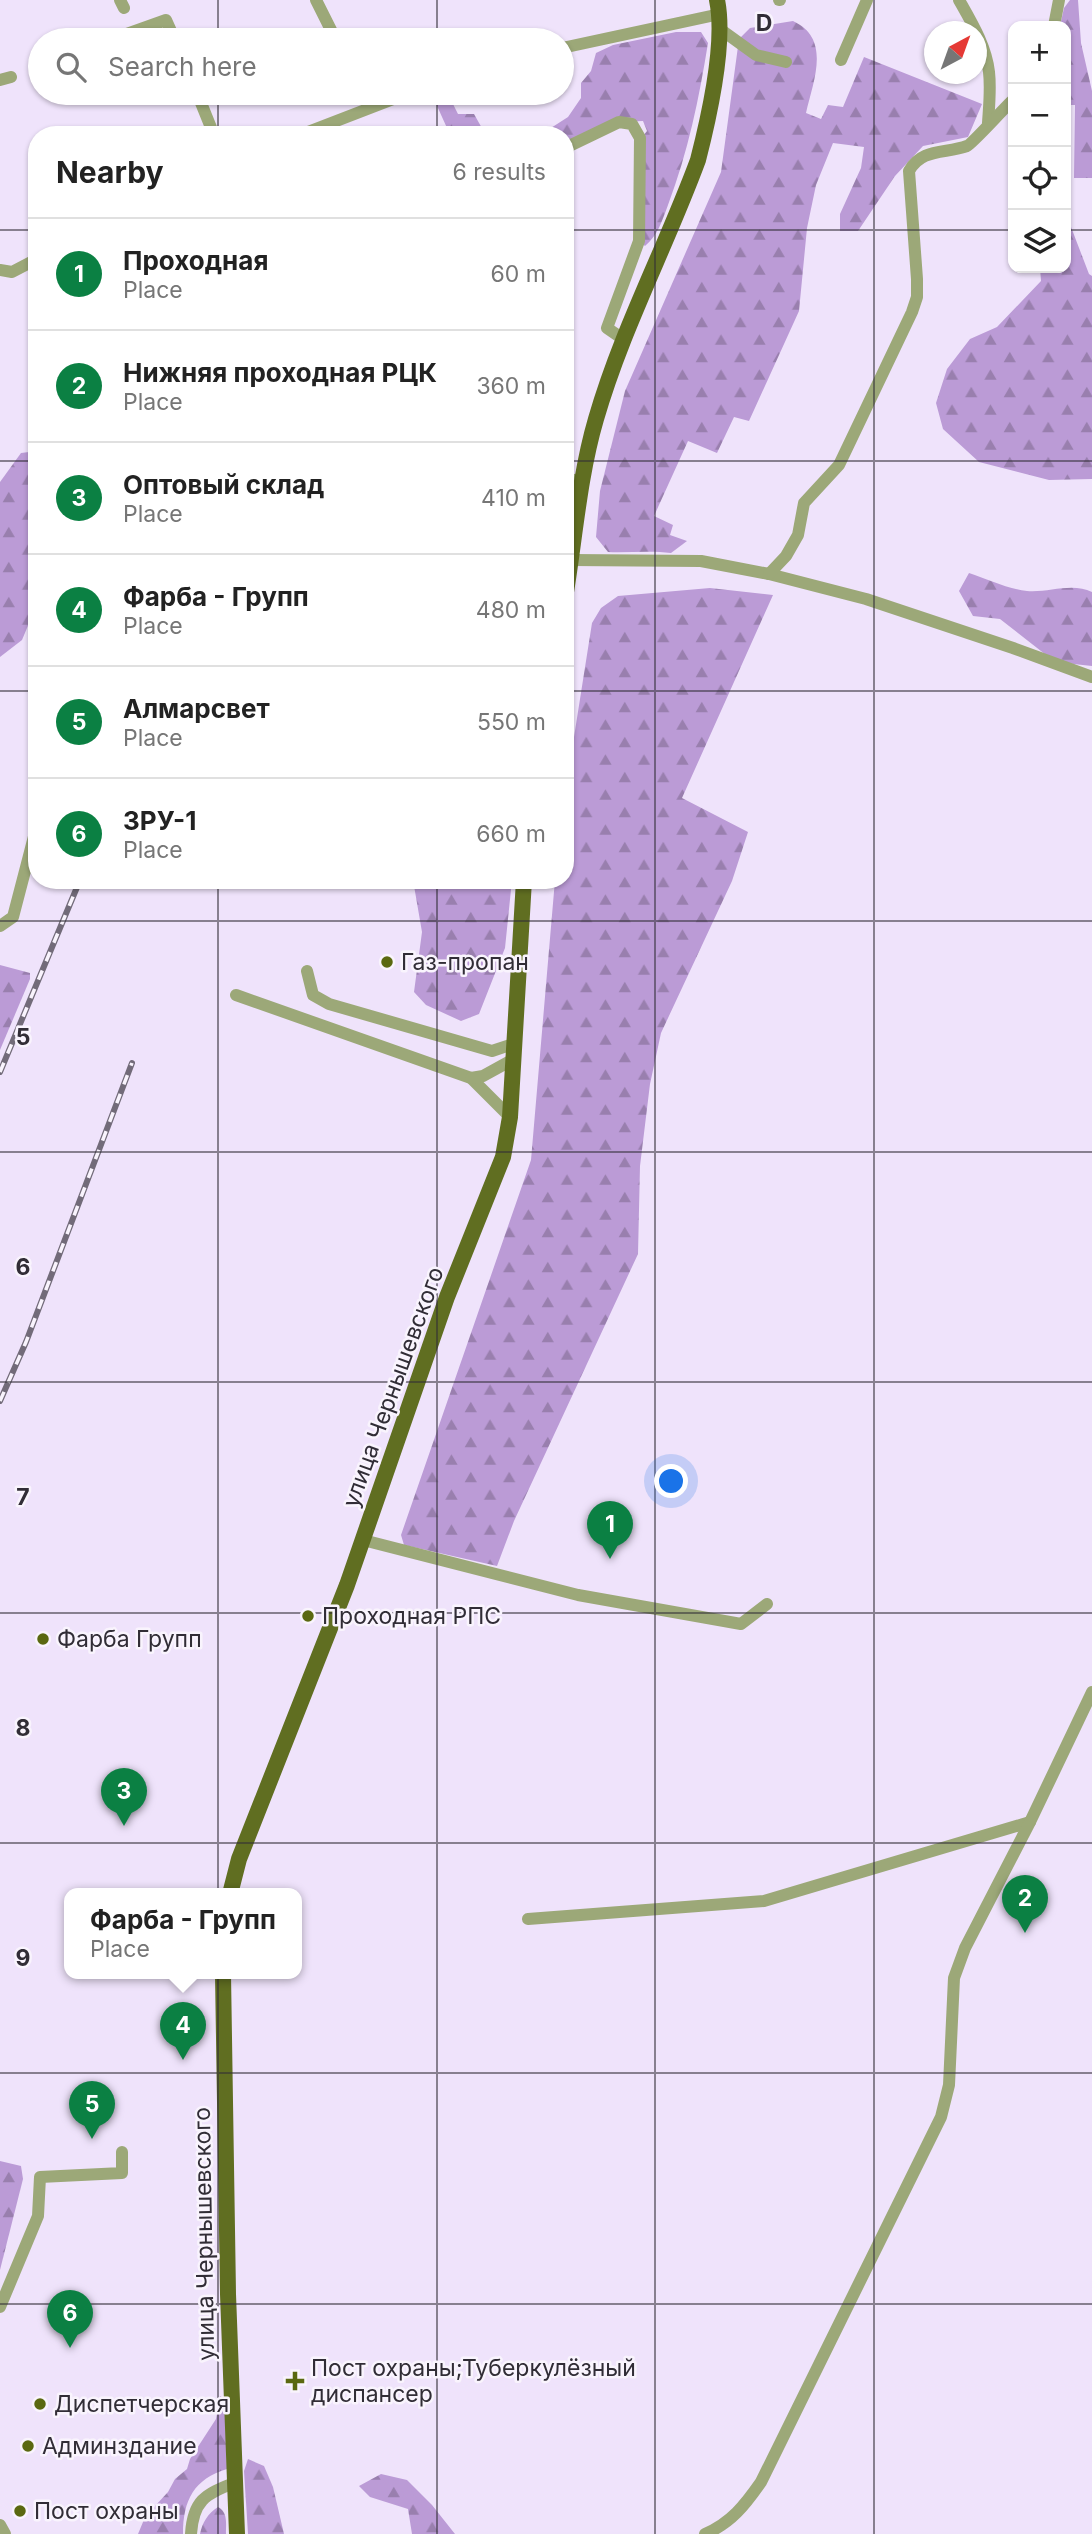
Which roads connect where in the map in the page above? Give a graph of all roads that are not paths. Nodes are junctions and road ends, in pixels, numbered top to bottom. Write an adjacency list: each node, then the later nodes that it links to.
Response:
1 (316, 0): 9 (street)
2 (867, 0): 11 (street)
3 (959, 0): 16 (street)
4 (1059, 0): 6 (street)
5 (719, 14): 10 (street); 12 (street); 22 (main road)
6 (1055, 21)
7 (144, 28): 8 (street)
8 (170, 28)
9 (330, 28)
10 (574, 45)
11 (842, 60)
12 (786, 62)
13 (202, 105): 17 (street)
14 (378, 105): 18 (street)
15 (1008, 105): 16 (street)
16 (988, 123): 27 (street)
17 (210, 126)
18 (323, 126)
19 (574, 144): 22 (street)
20 (28, 263): 21 (street)
21 (0, 270)
22 (623, 339): 24 (main road)
23 (574, 480): 24 (street)
24 (582, 483): 25 (main road)
25 (574, 539)
26 (574, 560): 27 (street)
27 (769, 574): 28 (street)
28 (1092, 677)
29 (28, 860): 31 (street)
30 (523, 889): 34 (main road, улица Чернышевского)
31 (0, 926)
32 (307, 971): 34 (street)
33 (236, 995): 35 (street)
34 (513, 1052): 35 (street); 36 (main road, улица Чернышевского)
35 (471, 1078): 36 (street)
36 (510, 1117): 37 (main road, улица Чернышевского)
37 (363, 1540): 38 (street); 41 (main road, улица Чернышевского)
38 (767, 1604)
39 (1092, 1692): 40 (street)
40 (1030, 1822): 42 (street); 51 (street)
41 (232, 1888)
42 (528, 1919)
43 (223, 1979): 46 (main road, улица Чернышевского)
44 (122, 2152): 45 (street)
45 (0, 2307)
46 (234, 2483): 49 (street); 50 (main road, улица Чернышевского)
47 (0, 2525): 48 (street)
48 (5, 2534)
49 (191, 2534)
50 (237, 2534)
51 (705, 2534)

